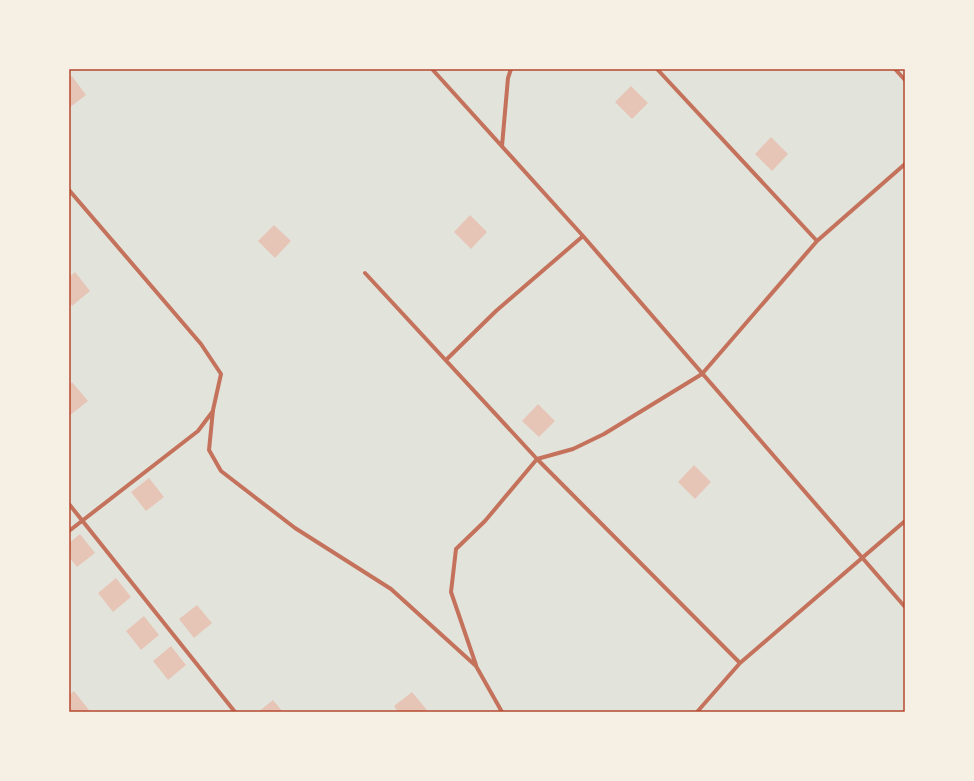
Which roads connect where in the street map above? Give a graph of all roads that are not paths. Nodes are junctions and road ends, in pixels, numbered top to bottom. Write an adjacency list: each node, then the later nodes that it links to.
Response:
1 (432, 69): 6 (street)
2 (511, 69): 6 (street)
3 (657, 69): 10 (street)
4 (895, 69): 5 (street)
5 (905, 80)
6 (502, 146): 9 (street)
7 (905, 164): 10 (street)
8 (69, 190): 14 (street)
9 (583, 236): 12 (street); 13 (street)
10 (817, 241): 13 (street)
11 (366, 272): 12 (street)
12 (446, 360): 15 (street)
13 (702, 374): 15 (street); 20 (street)
14 (213, 410): 17 (street); 23 (street)
15 (537, 459): 22 (street); 23 (street)
16 (69, 504): 17 (street)
17 (82, 520): 19 (street); 24 (street)
18 (905, 521): 20 (street)
19 (69, 531)
20 (861, 557): 21 (street); 22 (street)
21 (905, 607)
22 (740, 663): 26 (street)
23 (476, 666): 25 (street)
24 (235, 712)
25 (502, 712)
26 (697, 712)

